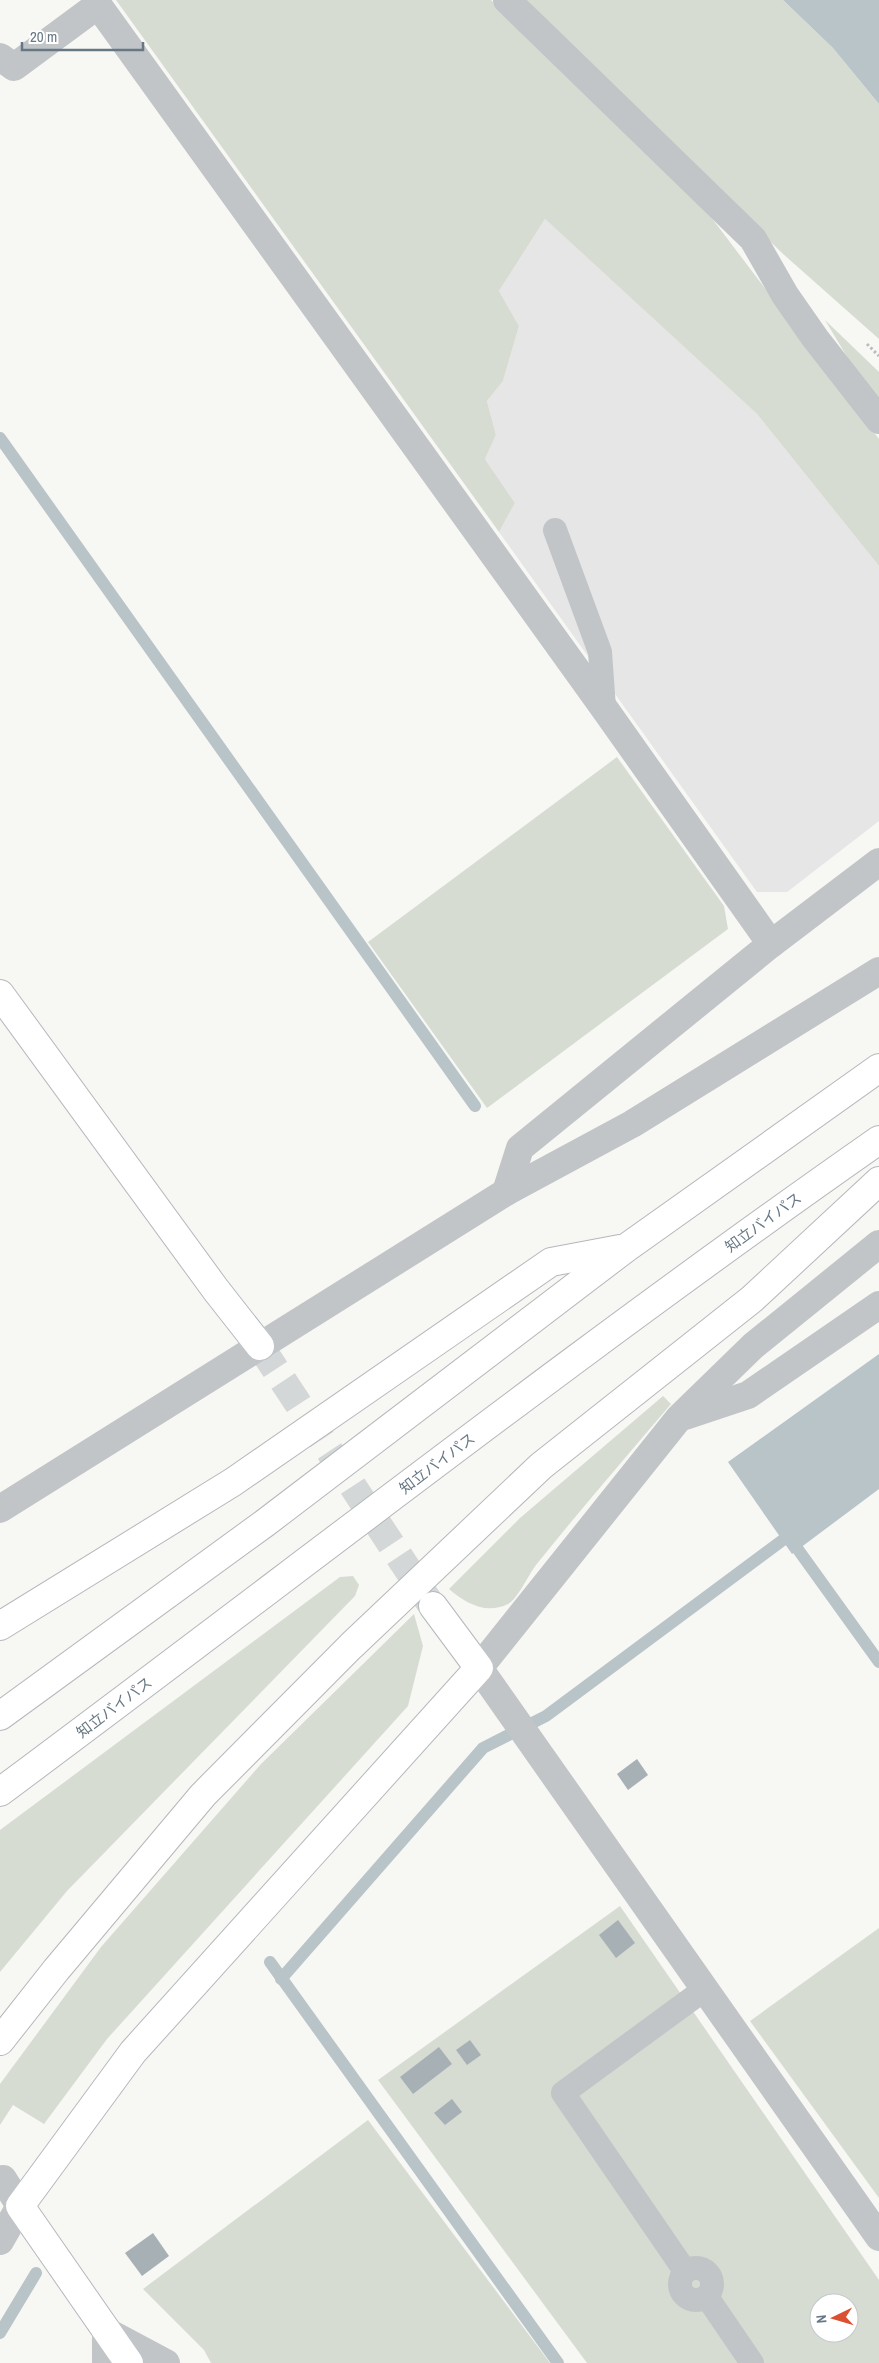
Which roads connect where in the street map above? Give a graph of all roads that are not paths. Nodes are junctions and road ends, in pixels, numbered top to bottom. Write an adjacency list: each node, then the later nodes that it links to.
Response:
1 (507, 0): 3 (street)
2 (0, 58): 5 (street)
3 (879, 420)
4 (555, 530): 5 (lane)
5 (604, 708): 7 (street)
6 (879, 862): 7 (street)
7 (771, 944): 13 (street)
8 (879, 971): 13 (street)
9 (0, 994): 17 (main road)
10 (879, 1068): 15 (main road)
11 (879, 1140): 24 (main road, 知立バイパス)
12 (879, 1181): 26 (main road)
13 (506, 1192): 17 (street)
14 (879, 1244): 18 (street)
15 (626, 1248): 21 (main road); 23 (main road)
16 (879, 1305): 18 (street)
17 (260, 1346): 19 (street)
18 (679, 1418): 22 (street)
19 (0, 1510)
20 (432, 1606): 22 (main road)
21 (0, 1626)
22 (479, 1668): 25 (street); 28 (main road)
23 (0, 1716)
24 (0, 1792)
25 (705, 1988): 29 (street); 35 (lane)
26 (0, 2042)
27 (3, 2179): 28 (street)
28 (20, 2206): 30 (street); 31 (main road)
29 (879, 2237)
30 (0, 2241)
31 (106, 2331): 32 (street); 33 (main road); 34 (street)
32 (106, 2363)
33 (128, 2363)
34 (166, 2363)
35 (752, 2363)

